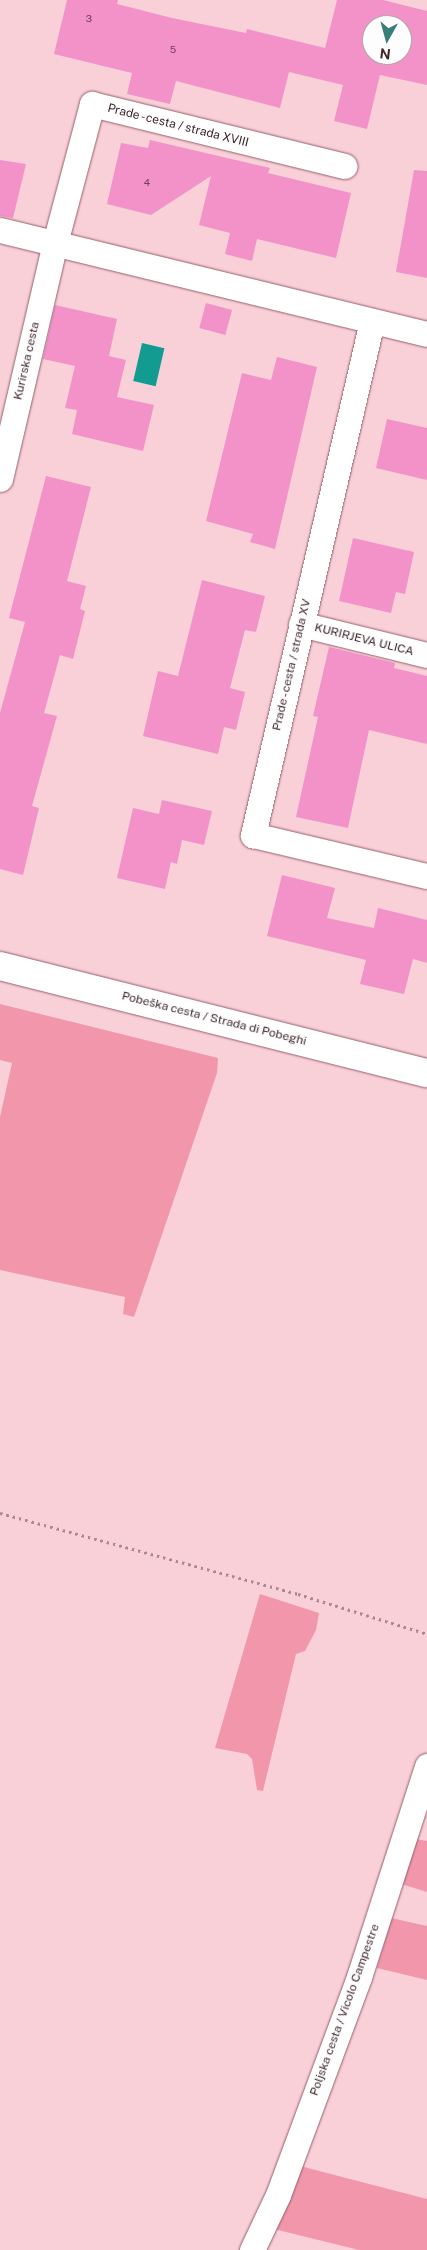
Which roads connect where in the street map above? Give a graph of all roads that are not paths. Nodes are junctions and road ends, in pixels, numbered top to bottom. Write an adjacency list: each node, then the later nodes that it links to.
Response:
1 (345, 166): 3 (street, Prade - cesta / strada XVIII)
2 (0, 230): 3 (street)
3 (55, 243): 4 (street); 6 (street, Kurirska cesta)
4 (372, 321): 5 (street); 7 (street, Prade - cesta / strada XV)
5 (427, 334)
6 (0, 479)
7 (301, 624): 8 (street, KURIRJEVA ULICA); 9 (street, Prade - cesta / strada XV)
8 (427, 655)
9 (427, 876)
10 (0, 966): 11 (street, Pobeška cesta / Strada di Pobeghi)
11 (427, 1073)
12 (427, 1766): 13 (street, Poljska cesta / Vicolo Campestre)
13 (252, 2250)

